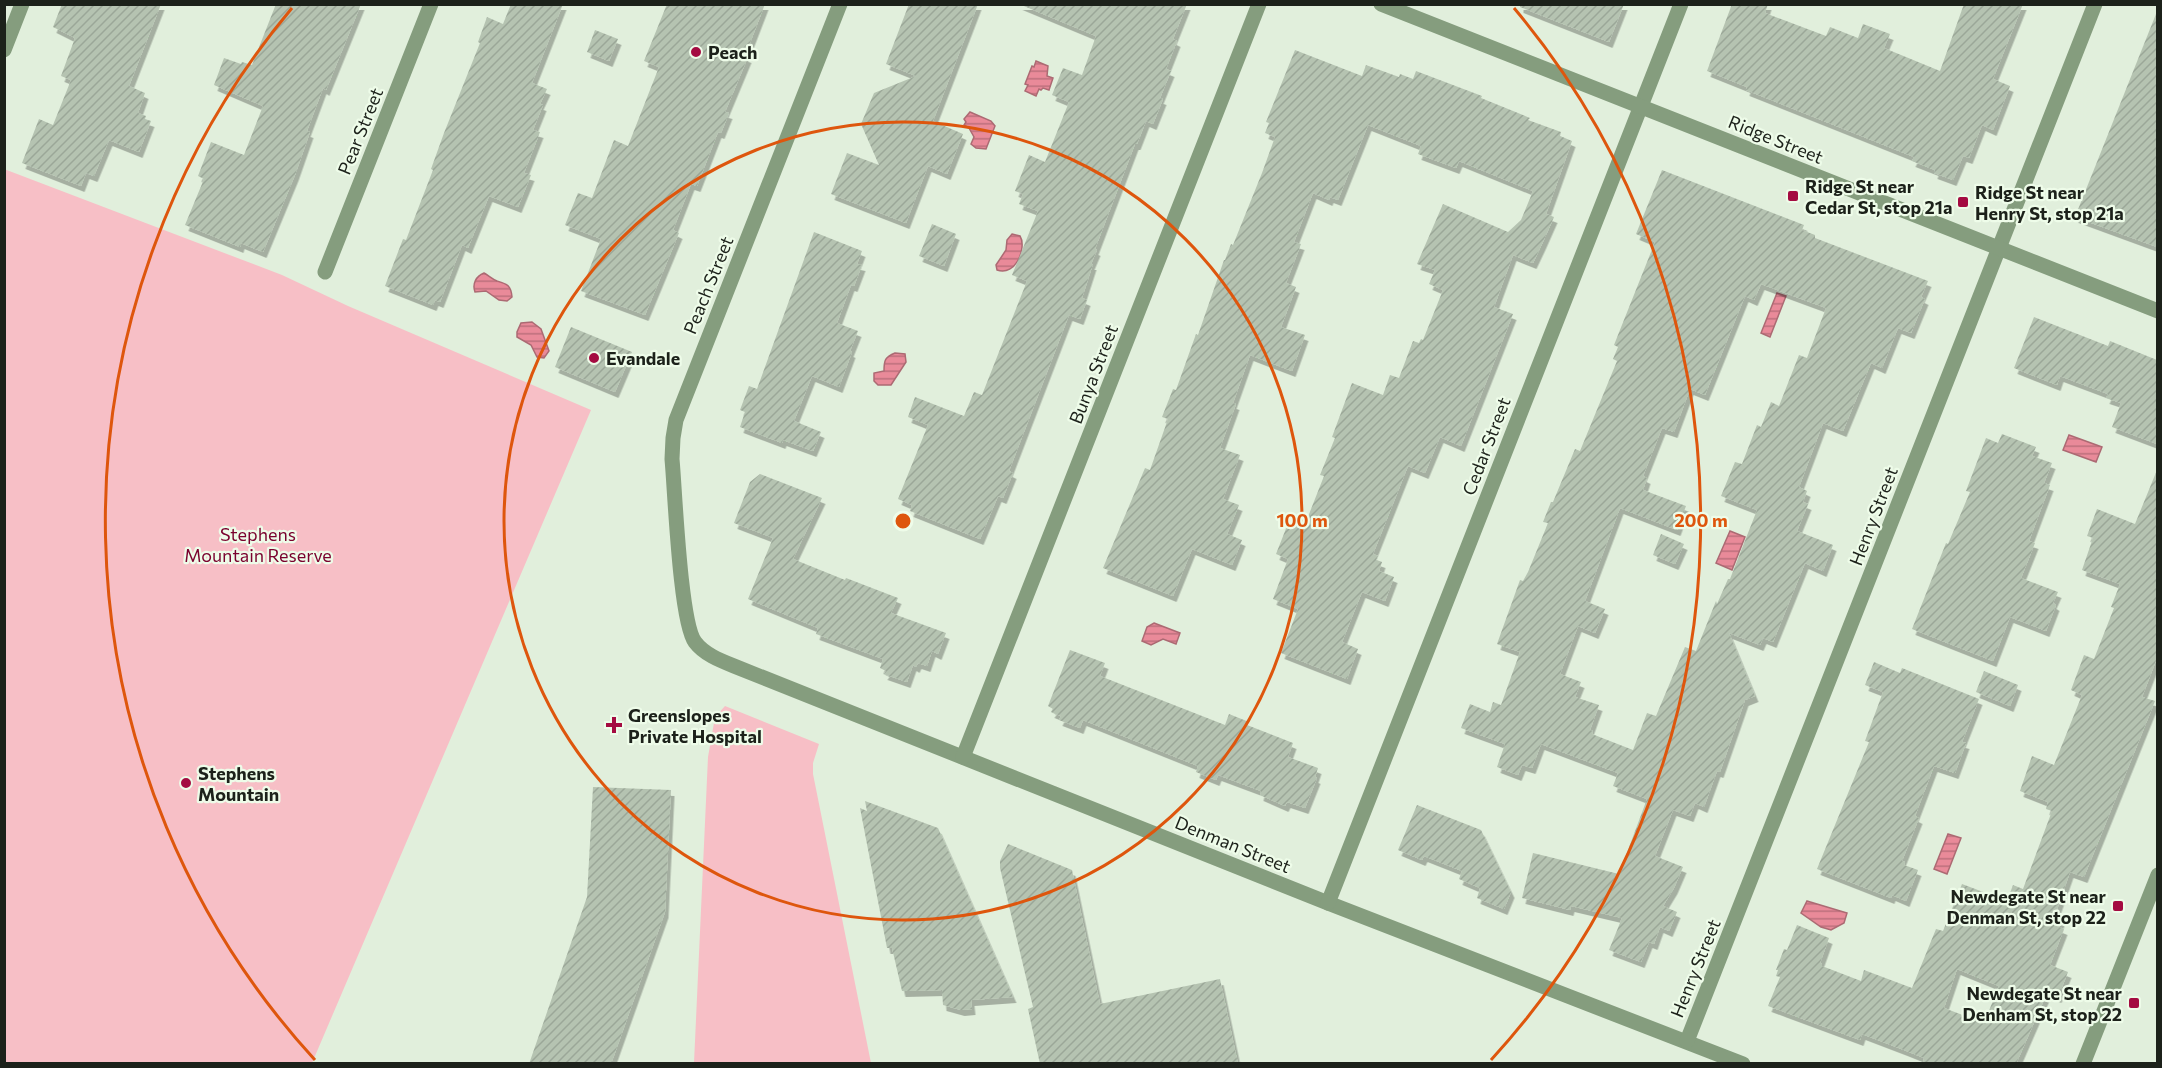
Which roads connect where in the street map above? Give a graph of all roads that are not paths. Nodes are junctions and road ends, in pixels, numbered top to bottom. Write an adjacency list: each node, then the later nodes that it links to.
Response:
1 (22, 4): 8 (street)
2 (431, 4): 11 (street, Pear Street)
3 (840, 4): 13 (street, Peach Street)
4 (1259, 4): 14 (street, Bunya Street)
5 (1381, 4): 9 (street, Ridge Street)
6 (1681, 4): 9 (street, Cedar Street)
7 (2095, 4): 10 (street, Henry Street)
8 (4, 50)
9 (1641, 107): 10 (street, Ridge Street); 16 (street, Cedar Street)
10 (1999, 248): 12 (street, Ridge Street); 17 (street, Henry Street)
11 (325, 272)
12 (2157, 311)
13 (710, 655): 14 (street, Denman Street)
14 (963, 758): 16 (street, Denman Street)
15 (2157, 875): 19 (street)
16 (1328, 903): 17 (street, Denman Street)
17 (1687, 1041): 18 (street, Denman Street)
18 (1743, 1064)
19 (2083, 1064)

